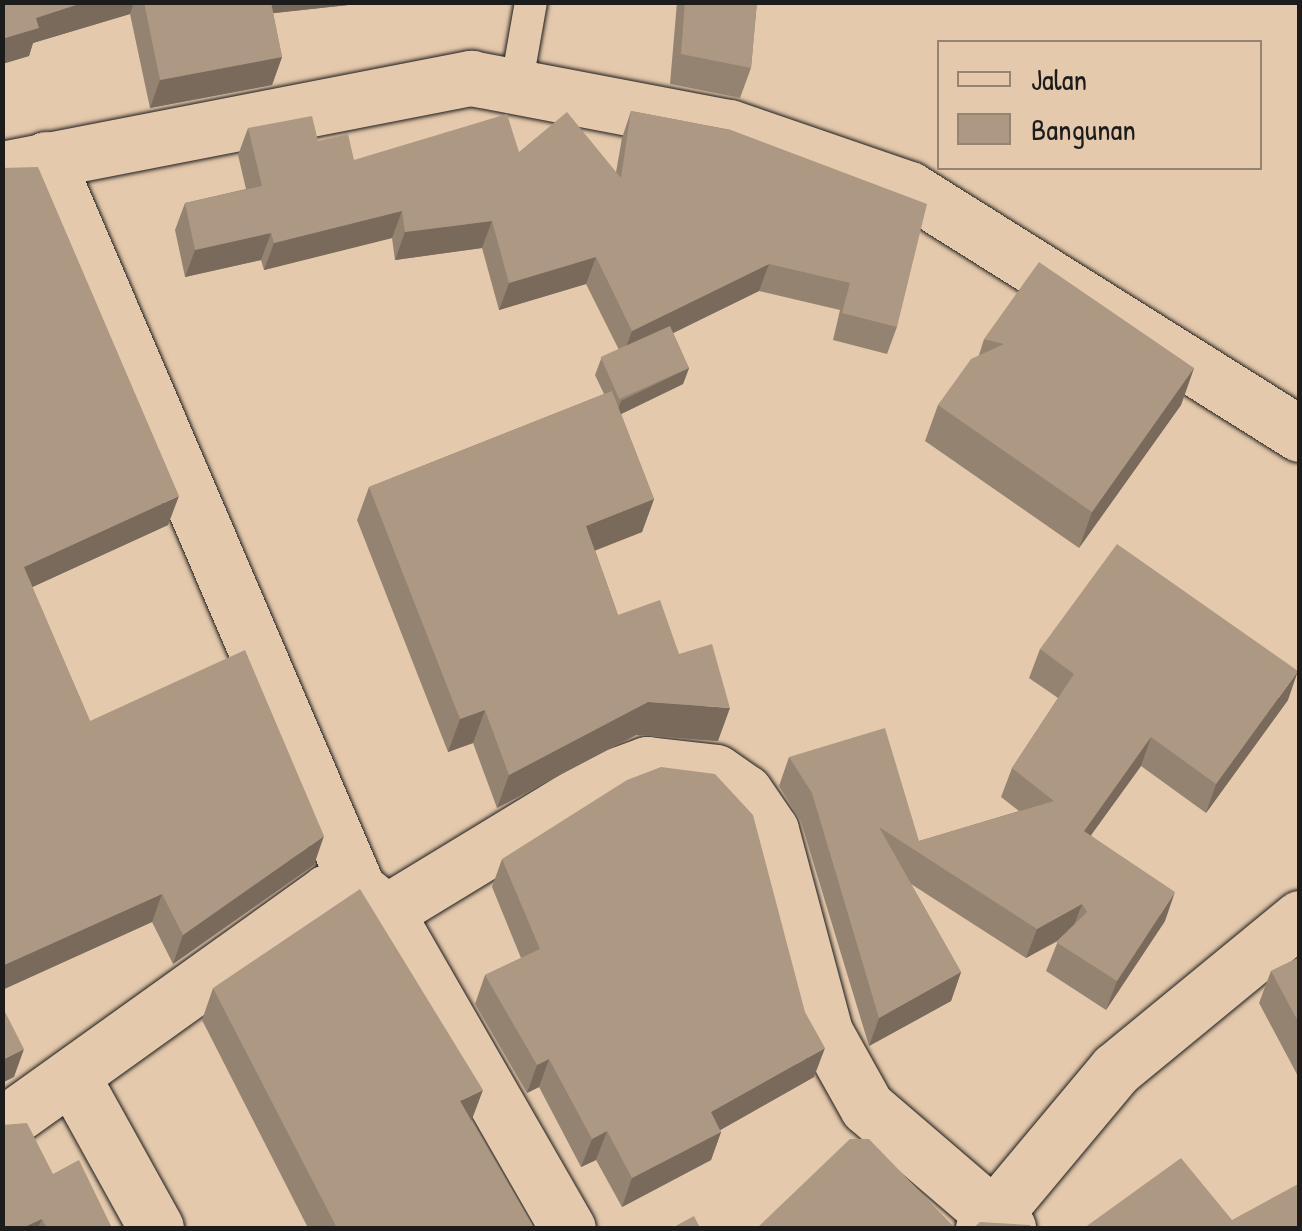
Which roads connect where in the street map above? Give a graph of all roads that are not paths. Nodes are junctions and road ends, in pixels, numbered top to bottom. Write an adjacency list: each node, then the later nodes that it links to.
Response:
1 (531, 2): 2 (lane)
2 (516, 87): 3 (street); 4 (street)
3 (24, 164): 5 (street)
4 (1300, 434)
5 (372, 901): 7 (street); 9 (street); 11 (street)
6 (1300, 918): 9 (street)
7 (73, 1078): 8 (street); 10 (street)
8 (2, 1126)
9 (996, 1224)
10 (156, 1228)
11 (568, 1228)

